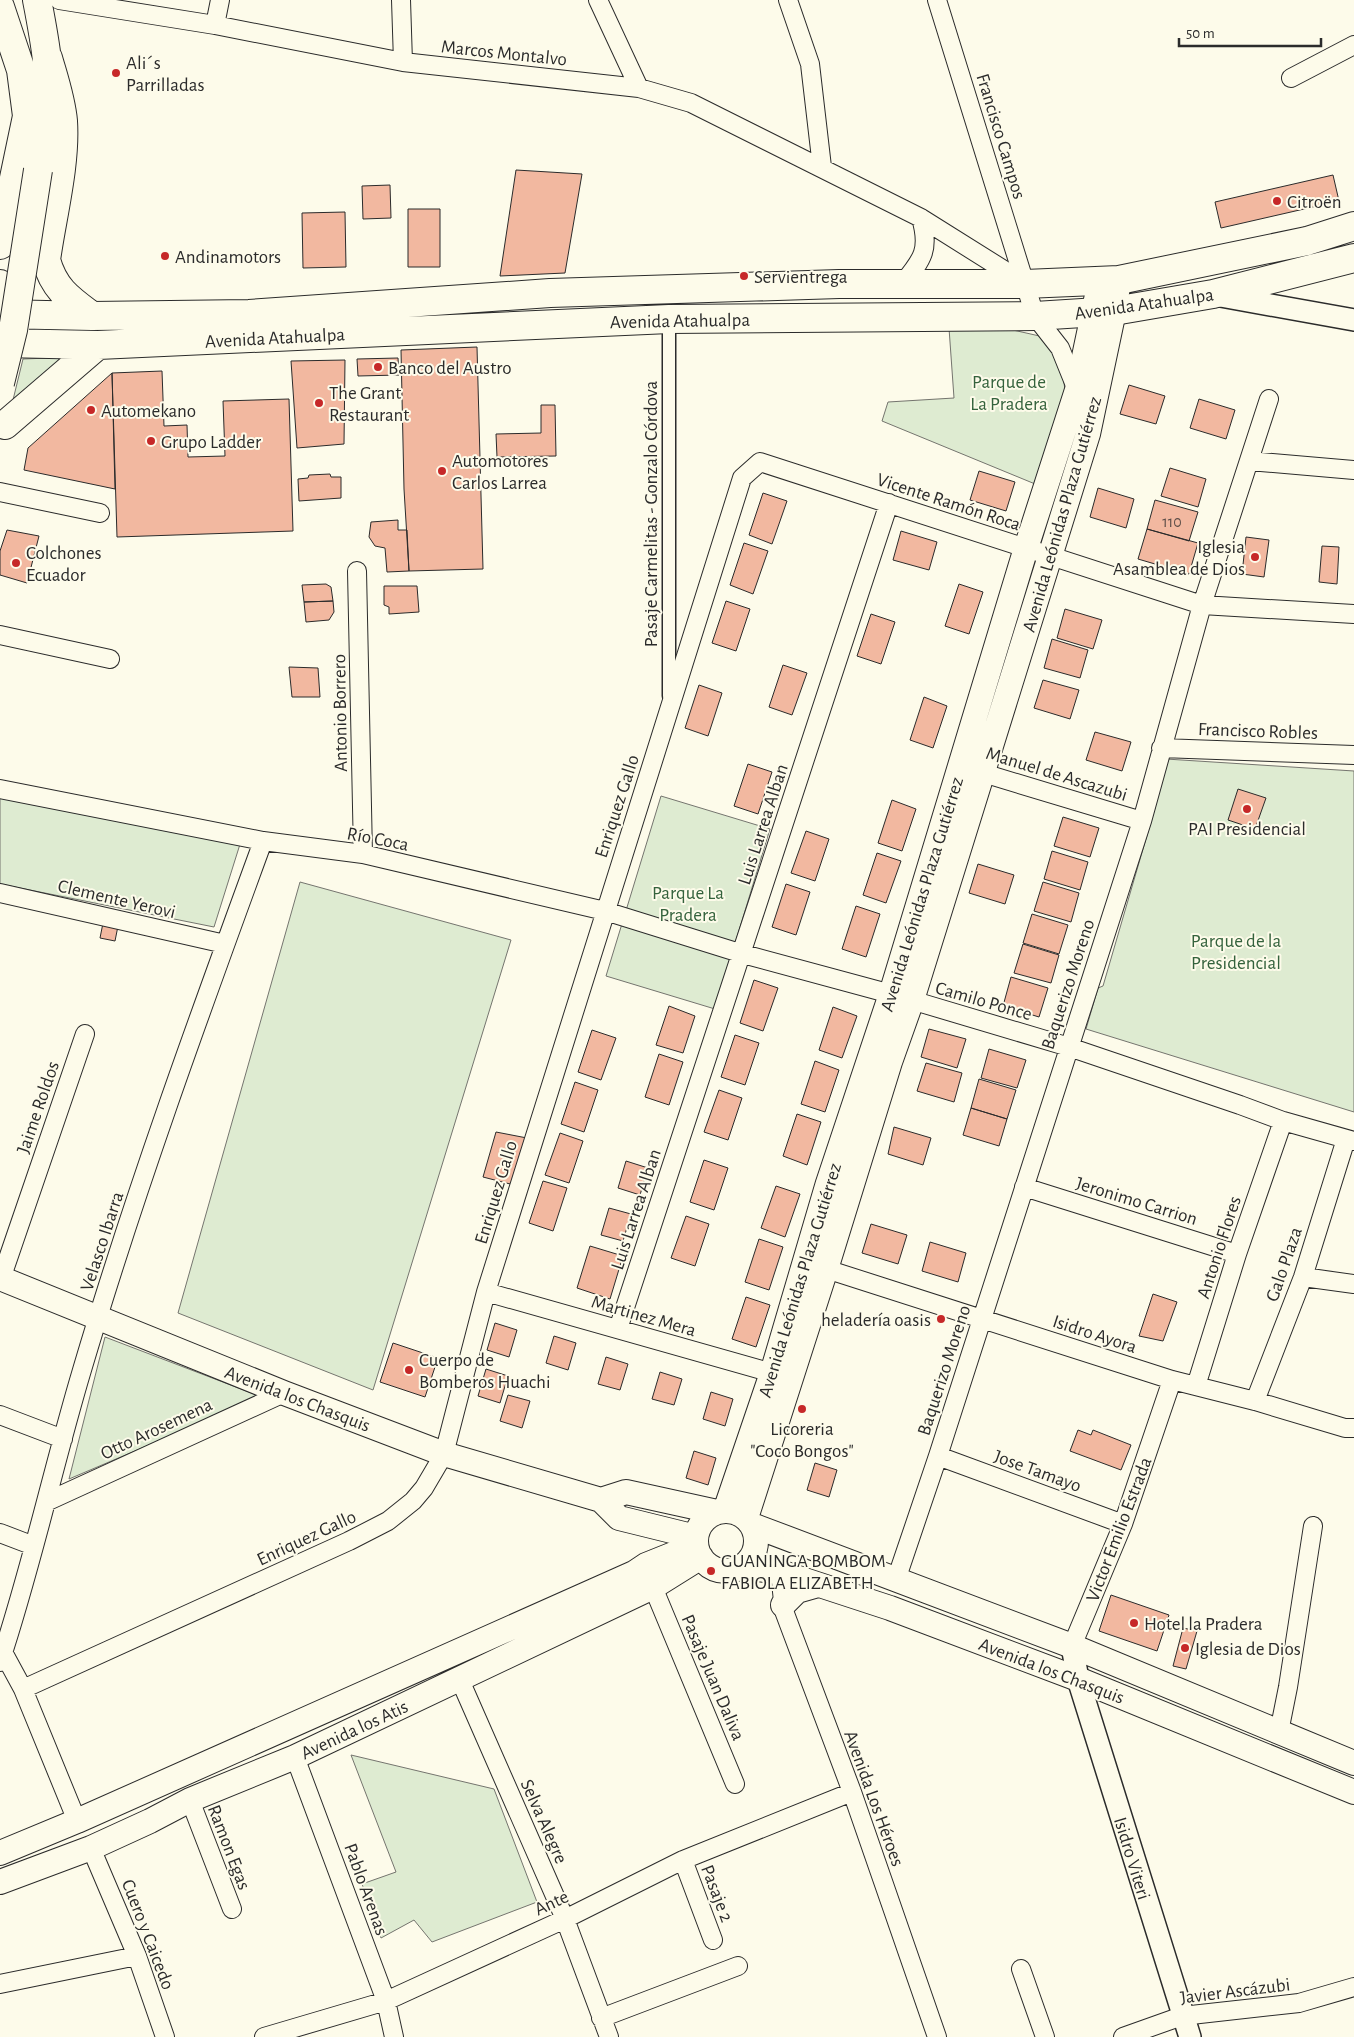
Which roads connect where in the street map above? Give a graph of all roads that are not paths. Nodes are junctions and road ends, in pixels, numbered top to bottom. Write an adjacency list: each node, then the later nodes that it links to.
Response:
1 (37, 0): 11 (main road)
2 (59, 0): 9 (street, Marcos Montalvo)
3 (220, 0): 9 (street)
4 (401, 0): 12 (street)
5 (598, 0): 14 (street)
6 (788, 0): 17 (street)
7 (937, 0): 26 (street, Francisco Campos)
8 (0, 7): 15 (main road)
9 (215, 25): 12 (street, Marcos Montalvo)
10 (1354, 45): 13 (street)
11 (48, 58): 16 (main road); 22 (main road)
12 (403, 62): 14 (street, Marcos Montalvo)
13 (1291, 78)
14 (639, 88): 17 (street, Marcos Montalvo)
15 (27, 116): 16 (main road); 20 (main road)
16 (39, 158): 38 (main road, bridge)
17 (822, 167): 18 (street, Marcos Montalvo)
18 (921, 218): 24 (street); 26 (street, Marcos Montalvo)
19 (1354, 226): 23 (main road, Avenida Atahualpa)
20 (0, 244): 22 (main road)
21 (1354, 258): 27 (main road, Avenida Atahualpa)
22 (46, 260): 30 (main road)
23 (1109, 281): 26 (main road, Avenida Atahualpa); 28 (main road)
24 (903, 283): 26 (main road, Avenida Atahualpa); 30 (main road, Avenida Atahualpa)
25 (0, 284): 29 (main road)
26 (1026, 284): 31 (street, Avenida Leónidas Plaza Gutiérrez)
27 (1212, 294): 28 (main road, Avenida Atahualpa); 33 (street)
28 (1104, 312): 31 (main road, Avenida Atahualpa); 39 (main road); 49 (main road, Avenida Leónidas Plaza Gutiérrez)
29 (3, 314): 30 (main road, Avenida Atahualpa); 34 (main road)
30 (92, 316)
31 (1035, 316): 32 (main road, Avenida Atahualpa); 39 (street, Avenida Leónidas Plaza Gutiérrez)
32 (669, 319): 36 (main road, Avenida Atahualpa); 55 (street, Pasaje Carmelitas - Gonzalo Córdova)
33 (1354, 320)
34 (27, 343): 35 (main road, Avenida Atahualpa); 36 (main road, Avenida Atahualpa)
35 (0, 344)
36 (98, 345): 41 (main road)
37 (0, 348): 41 (main road)
38 (0, 383)
39 (1077, 390): 48 (main road, Avenida Leónidas Plaza Gutiérrez)
40 (1269, 399): 42 (street, Baquerizo Moreno)
41 (2, 435)
42 (1249, 461): 43 (street); 51 (street, Baquerizo Moreno)
43 (1354, 470)
44 (742, 478): 46 (street, Vicente Ramón Roca); 55 (street, Enriquez Gallo)
45 (0, 492): 47 (street)
46 (889, 504): 48 (street, Vicente Ramón Roca); 67 (street, Luis Larrea Alban)
47 (100, 513)
48 (1026, 548): 49 (street, Vicente Ramón Roca); 58 (main road, Avenida Leónidas Plaza Gutiérrez)
49 (1050, 555): 51 (street, Vicente Ramón Roca); 59 (main road, Avenida Leónidas Plaza Gutiérrez)
50 (357, 571): 63 (street, Antonio Borrero)
51 (1202, 605): 52 (street, Vicente Ramón Roca); 56 (street, Baquerizo Moreno)
52 (1354, 614)
53 (0, 635): 54 (street)
54 (110, 659)
55 (669, 709): 65 (street, Enriquez Gallo)
56 (1161, 748): 57 (street, Francisco Robles); 61 (street, Baquerizo Moreno)
57 (1354, 755)
58 (960, 766): 59 (street, Manuel de Ascazubi); 68 (main road, Avenida Leónidas Plaza Gutiérrez)
59 (982, 772): 61 (street, Manuel de Ascazubi); 68 (main road, Avenida Leónidas Plaza Gutiérrez)
60 (0, 789): 62 (street, Río Coca)
61 (1142, 821): 70 (street, Baquerizo Moreno)
62 (263, 841): 63 (street, Río Coca); 66 (street, Velasco Ibarra)
63 (364, 854): 65 (street, Río Coca)
64 (0, 894): 66 (street, Clemente Yerovi)
65 (604, 911): 67 (street, Río Coca); 79 (street, Enriquez Gallo)
66 (225, 944): 80 (street, Velasco Ibarra)
67 (743, 954): 68 (street, Camilo Ponce); 82 (street, Luis Larrea Alban)
68 (901, 997): 70 (street, Camilo Ponce); 75 (main road, Avenida Leónidas Plaza Gutiérrez); 83 (main road, Avenida Leónidas Plaza Gutiérrez)
69 (85, 1034): 77 (street, Jaime Roldos)
70 (1069, 1047): 71 (street, Camilo Ponce); 73 (street, Baquerizo Moreno)
71 (1283, 1121): 72 (street, Camilo Ponce); 74 (street, Antonio Flores)
72 (1350, 1140): 76 (street, Galo Plaza)
73 (1024, 1187): 74 (street, Jeronimo Carrion); 81 (street, Baquerizo Moreno)
74 (1237, 1254): 85 (street, Antonio Flores)
75 (826, 1269): 81 (street, Isidro Ayora); 83 (main road, Avenida Leónidas Plaza Gutiérrez)
76 (1303, 1277): 78 (street); 87 (street, Galo Plaza)
77 (1, 1278): 80 (main road, Avenida los Chasquis)
78 (1354, 1284)
79 (486, 1292): 82 (street, Martinez Mera); 91 (street, Enriquez Gallo)
80 (98, 1318): 86 (main road, Avenida los Chasquis); 90 (street, Velasco Ibarra)
81 (982, 1319): 84 (street, Isidro Ayora); 92 (street, Baquerizo Moreno)
82 (618, 1329): 83 (street, Martinez Mera)
83 (781, 1376): 95 (main road, Avenida Leónidas Plaza Gutiérrez)
84 (1172, 1380): 85 (street, Isidro Ayora); 96 (street, Victor Emilio Estrada)
85 (1196, 1386): 87 (street, Isidro Ayora)
86 (284, 1393): 91 (main road, Avenida los Chasquis); 94 (street, Otto Arosemena)
87 (1255, 1401): 89 (street, Isidro Ayora)
88 (0, 1414): 90 (street)
89 (1354, 1428)
90 (63, 1439): 94 (street, Velasco Ibarra)
91 (444, 1454): 93 (main road, Avenida los Chasquis); 112 (street, Enriquez Gallo)
92 (938, 1456): 96 (street, Jose Tamayo); 105 (street, Baquerizo Moreno)
93 (601, 1500): 95 (main road, Avenida los Chasquis); 97 (main road, Avenida los Chasquis)
94 (46, 1502): 100 (street, Velasco Ibarra)
95 (735, 1516): 101 (main road); 102 (main road); 105 (main road, Avenida los Chasquis)
96 (1123, 1524): 108 (street, Victor Emilio Estrada)
97 (646, 1525): 101 (main road, Avenida los Chasquis); 104 (main road)
98 (1313, 1526): 113 (street)
99 (0, 1532): 100 (street)
100 (34, 1546): 109 (street, Velasco Ibarra)
101 (698, 1546): 102 (main road); 104 (main road, Avenida los Atis)
102 (743, 1567): 103 (main road, Avenida los Chasquis)
103 (780, 1572): 106 (main road, Avenida los Chasquis); 107 (street, Avenida Los Héroes)
104 (650, 1576): 110 (main road, Avenida los Atis); 116 (street, Pasaje Juan Daliva); 120 (main road, Avenida los Atis)
105 (896, 1580): 108 (main road, Avenida los Chasquis)
106 (818, 1585): 107 (main road); 111 (main road, Avenida los Chasquis)
107 (783, 1605): 117 (street, Avenida Los Héroes)
108 (1072, 1646): 111 (street); 113 (main road, Avenida los Chasquis)
109 (1, 1655): 112 (street)
110 (460, 1680): 114 (main road, Avenida los Atis); 126 (street, Selva Alegre)
111 (1078, 1680): 118 (main road, Avenida los Chasquis); 134 (street, Isidro Viteri)
112 (23, 1689): 120 (street)
113 (1279, 1732): 115 (main road, Avenida los Chasquis)
114 (295, 1757): 119 (main road, Avenida los Atis); 133 (street, Pablo Arenas)
115 (1354, 1763)
116 (735, 1784)
117 (852, 1792): 123 (street, Ante); 140 (street, Avenida Los Héroes)
118 (1354, 1792)
119 (190, 1800): 121 (main road, Avenida los Atis); 125 (street, Ramon Egas)
120 (77, 1821): 122 (main road, Avenida los Atis)
121 (91, 1848): 124 (main road, Avenida los Atis); 128 (street, Cuero y Caicedo)
122 (0, 1853)
123 (683, 1860): 126 (street, Ante); 127 (street, Pasaje 2)
124 (0, 1882)
125 (232, 1909)
126 (565, 1919): 133 (street, Ante); 135 (street, Selva Alegre)
127 (714, 1940)
128 (137, 1956): 131 (street); 136 (street, Cuero y Caicedo)
129 (738, 1966): 135 (street)
130 (1021, 1968): 141 (street)
131 (0, 1984)
132 (1354, 1987): 134 (street, Javier Ascázubi)
133 (386, 2001): 137 (street, Ante); 138 (street, Pablo Arenas)
134 (1182, 2016): 142 (street, Javier Ascázubi); 143 (street, Isidro Viteri)
135 (602, 2018): 139 (street, Selva Alegre)
136 (165, 2037)
137 (264, 2037)
138 (394, 2037)
139 (609, 2037)
140 (937, 2037)
141 (1044, 2037)
142 (1123, 2037)
143 (1190, 2037)

